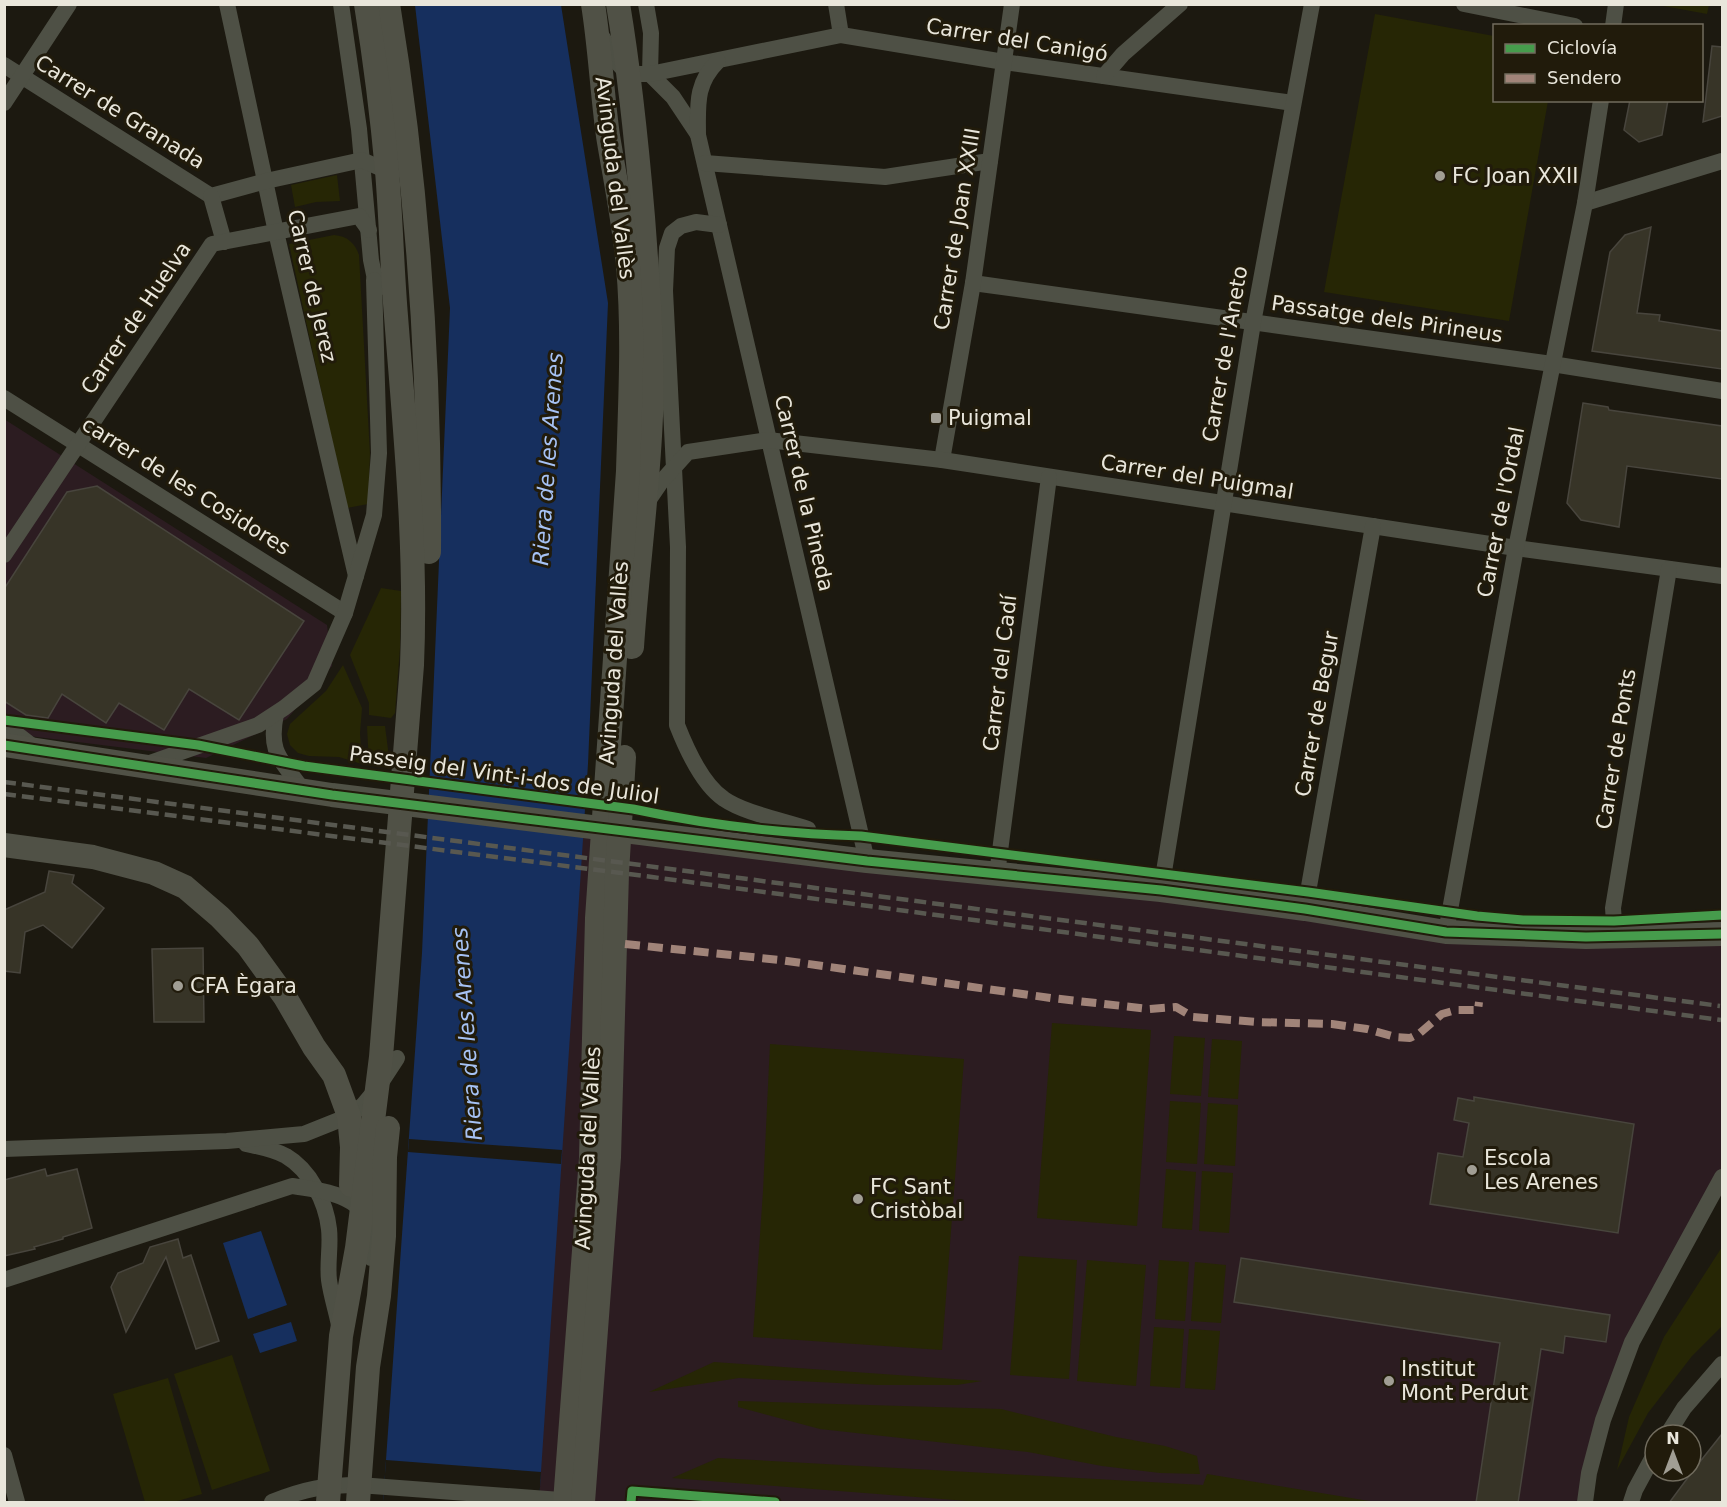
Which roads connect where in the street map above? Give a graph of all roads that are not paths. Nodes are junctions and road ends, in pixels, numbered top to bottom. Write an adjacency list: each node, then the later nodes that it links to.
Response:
1 (69, 4): 22 (street)
2 (227, 4): 33 (street, Carrer de Jerez)
3 (341, 4): 28 (street)
4 (366, 4): 32 (main road)
5 (388, 4): 36 (main road)
6 (618, 4): 21 (main road, Avinguda del Vallès)
7 (646, 4): 21 (street, Avinguda del Vallès)
8 (836, 4): 17 (street)
9 (1012, 4): 19 (street, Carrer de Joan XXIII)
10 (1180, 4): 23 (street)
11 (1312, 4): 25 (street, Carrer de l'Aneto)
12 (1464, 4): 15 (street)
13 (1616, 4): 16 (street)
14 (594, 12): 21 (street, Carrer de la Pineda); 95 (main road, Avinguda del Vallès)
15 (1565, 24)
16 (1613, 24)
17 (842, 35): 18 (street, Carrer del Canigó); 19 (street, Carrer del Canigó)
18 (718, 61): 21 (street, Carrer del Canigó); 27 (street, Carrer de la Pineda)
19 (1004, 62): 23 (street, Carrer del Canigó); 30 (street, Carrer de Joan XXIII)
20 (4, 65): 22 (street, Carrer de Granada)
21 (639, 74): 27 (street, Carrer de la Pineda); 52 (main road, Avinguda del Vallès)
22 (22, 76): 26 (street); 34 (street, Carrer de Granada)
23 (1104, 76): 25 (street, Carrer del Canigó)
24 (1601, 102): 35 (street, Carrer de l'Ordal)
25 (1293, 103): 43 (street, Carrer de l'Aneto)
26 (4, 104)
27 (698, 135): 31 (street, Carrer de la Pineda)
28 (362, 160): 32 (street); 33 (street, Carrer de Granada); 38 (street)
29 (1722, 161): 35 (street)
30 (990, 162): 31 (street); 42 (street, Carrer de Joan XXIII)
31 (705, 163): 37 (street, Carrer de la Pineda)
32 (387, 171): 36 (street); 45 (main road)
33 (266, 181): 34 (street, Carrer de Granada); 39 (street, Carrer de Jerez)
34 (211, 196): 40 (street, Carrer de Granada)
35 (1585, 203): 44 (street, Carrer de l'Ordal)
36 (414, 212): 78 (main road)
37 (719, 225): 48 (street, Carrer de la Pineda); 51 (street, Avinguda del Vallès)
38 (369, 230): 39 (street, Carrer de Huelva); 41 (street)
39 (276, 232): 40 (street, Carrer de Huelva); 61 (street, Carrer de Jerez)
40 (224, 242): 49 (street, Carrer de Huelva)
41 (374, 280): 45 (street); 61 (street)
42 (973, 283): 43 (street, Passatge dels Pirineus); 50 (street, Carrer de Joan XXIII)
43 (1253, 323): 44 (street, Passatge dels Pirineus); 54 (street, Carrer de l'Aneto)
44 (1552, 364): 46 (street, Passatge dels Pirineus); 57 (street, Carrer de l'Ordal)
45 (400, 371): 79 (main road)
46 (1722, 391)
47 (4, 398): 49 (street, carrer de les Cosidores)
48 (768, 440): 50 (street, Carrer del Puigmal); 51 (street, Carrer del Puigmal); 71 (street, Carrer de la Pineda)
49 (77, 444): 58 (street, Carrer de Huelva); 62 (street, carrer de les Cosidores)
50 (942, 460): 53 (street, Carrer del Puigmal)
51 (673, 470): 52 (street); 55 (street, Carrer del Puigmal); 69 (street, Avinguda del Vallès)
52 (648, 474): 55 (main road, Avinguda del Vallès)
53 (1049, 477): 54 (street, Carrer del Puigmal); 72 (street, Carrer del Cadí)
54 (1223, 503): 56 (street, Carrer del Puigmal); 73 (street, Carrer de l'Aneto)
55 (644, 507): 95 (main road, Avinguda del Vallès)
56 (1373, 526): 57 (street, Carrer del Puigmal); 74 (street, Carrer de Begur)
57 (1516, 548): 59 (street, Carrer del Puigmal); 75 (street, Carrer de l'Ordal)
58 (4, 555)
59 (1669, 569): 60 (street, Carrer del Puigmal); 77 (street, Carrer de Ponts)
60 (1722, 576)
61 (357, 577): 62 (street)
62 (345, 613): 63 (street)
63 (276, 714): 67 (street); 68 (street)
64 (4, 724): 66 (street)
65 (4, 745): 66 (main road, Passeig del Vint-i-dos de Juliol)
66 (38, 750): 67 (main road, Passeig del Vint-i-dos de Juliol)
67 (144, 765): 68 (main road, Passeig del Vint-i-dos de Juliol)
68 (302, 789): 71 (main road, Passeig del Vint-i-dos de Juliol)
69 (808, 829)
70 (4, 845): 80 (main road)
71 (867, 861): 72 (main road, Passeig del Vint-i-dos de Juliol)
72 (997, 874): 73 (main road, Passeig del Vint-i-dos de Juliol)
73 (1161, 890): 74 (main road, Passeig del Vint-i-dos de Juliol)
74 (1305, 909): 75 (main road, Passeig del Vint-i-dos de Juliol)
75 (1446, 932): 77 (main road, Passeig del Vint-i-dos de Juliol)
76 (1722, 934): 77 (main road, Passeig del Vint-i-dos de Juliol)
77 (1615, 936)
78 (397, 1058): 79 (street); 89 (main road)
79 (378, 1087): 80 (street); 85 (main road)
80 (349, 1116): 81 (street); 85 (main road)
81 (227, 1141): 82 (street); 84 (street)
82 (4, 1149)
83 (1722, 1177): 99 (street)
84 (316, 1190): 85 (street); 86 (street); 87 (street)
85 (356, 1206): 87 (main road); 89 (street)
86 (4, 1280)
87 (341, 1336): 94 (main road)
88 (1722, 1364): 90 (street)
89 (368, 1367): 93 (main road)
90 (1675, 1423)
91 (4, 1455): 96 (street)
92 (1643, 1475): 100 (street)
93 (364, 1492): 94 (street); 95 (street)
94 (329, 1494): 97 (street)
95 (568, 1501): 98 (street)
96 (17, 1503)
97 (272, 1503)
98 (590, 1503)
99 (1585, 1503)
100 (1631, 1503)

